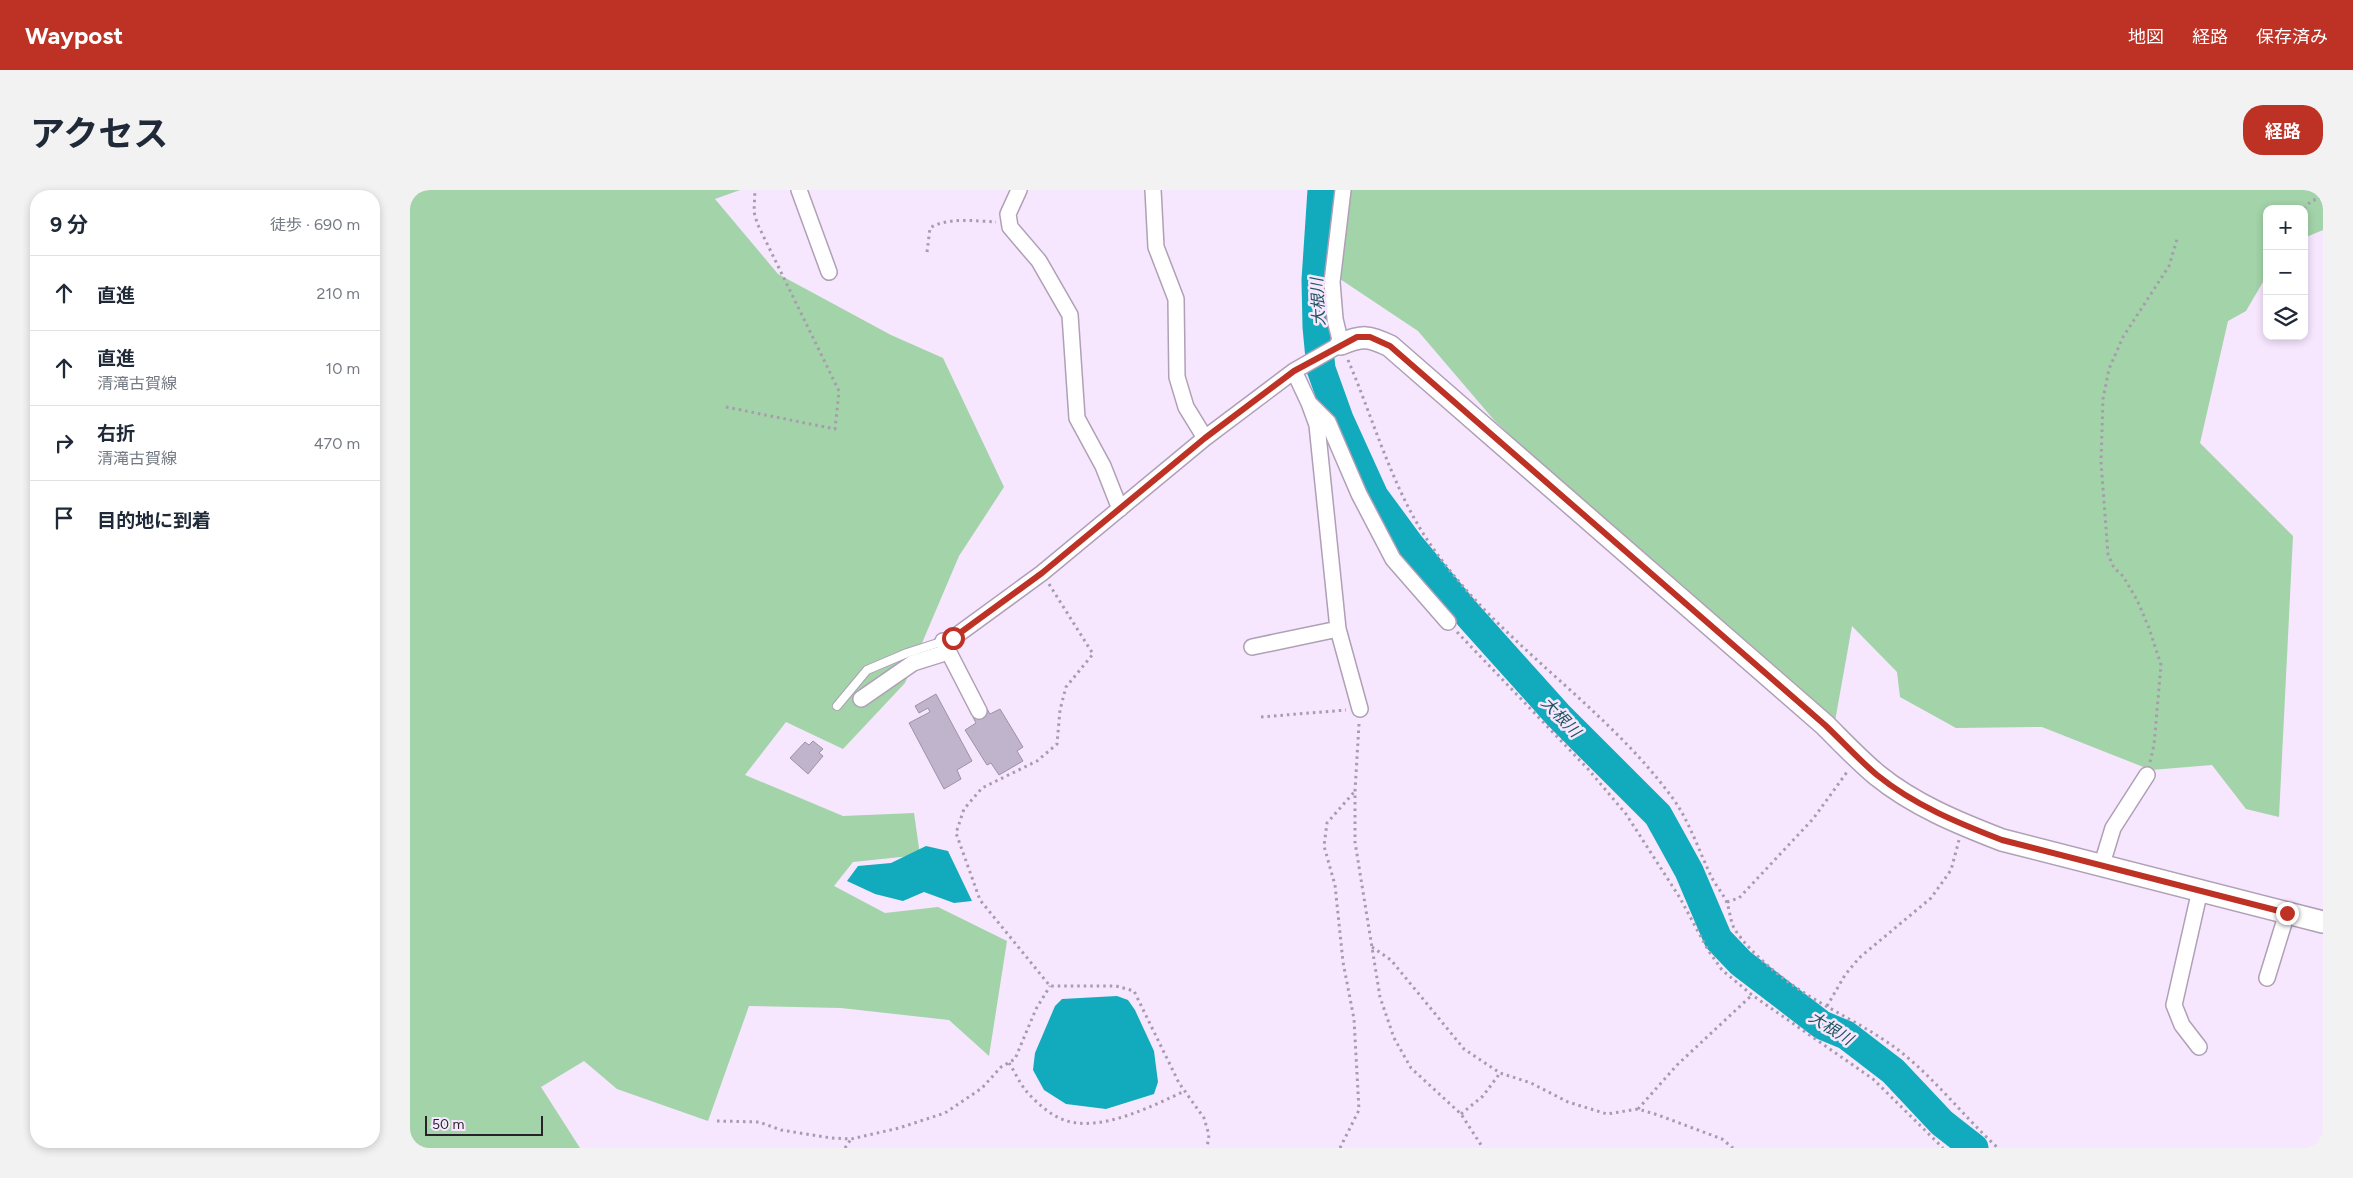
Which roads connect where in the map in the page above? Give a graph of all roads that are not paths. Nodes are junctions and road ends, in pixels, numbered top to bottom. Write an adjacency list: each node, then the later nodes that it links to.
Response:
1 (799, 190): 5 (street)
2 (1019, 190): 10 (street)
3 (1153, 190): 9 (street)
4 (1343, 190): 6 (street)
5 (829, 272)
6 (1341, 344): 7 (street); 20 (main road)
7 (1294, 371): 8 (street); 9 (street)
8 (1309, 404): 11 (street); 12 (street)
9 (1205, 438): 10 (street)
10 (1120, 509): 13 (street)
11 (1448, 622)
12 (1338, 629): 14 (street); 17 (street)
13 (948, 644): 15 (street); 16 (lane); 18 (street)
14 (1252, 647)
15 (861, 699)
16 (837, 706)
17 (1360, 709)
18 (979, 711)
19 (2147, 775): 20 (street)
20 (2102, 864): 21 (main road)
21 (2200, 890): 22 (main road); 25 (street)
22 (2287, 913): 23 (main road); 24 (street)
23 (2323, 922)
24 (2267, 978)
25 (2198, 1047)

